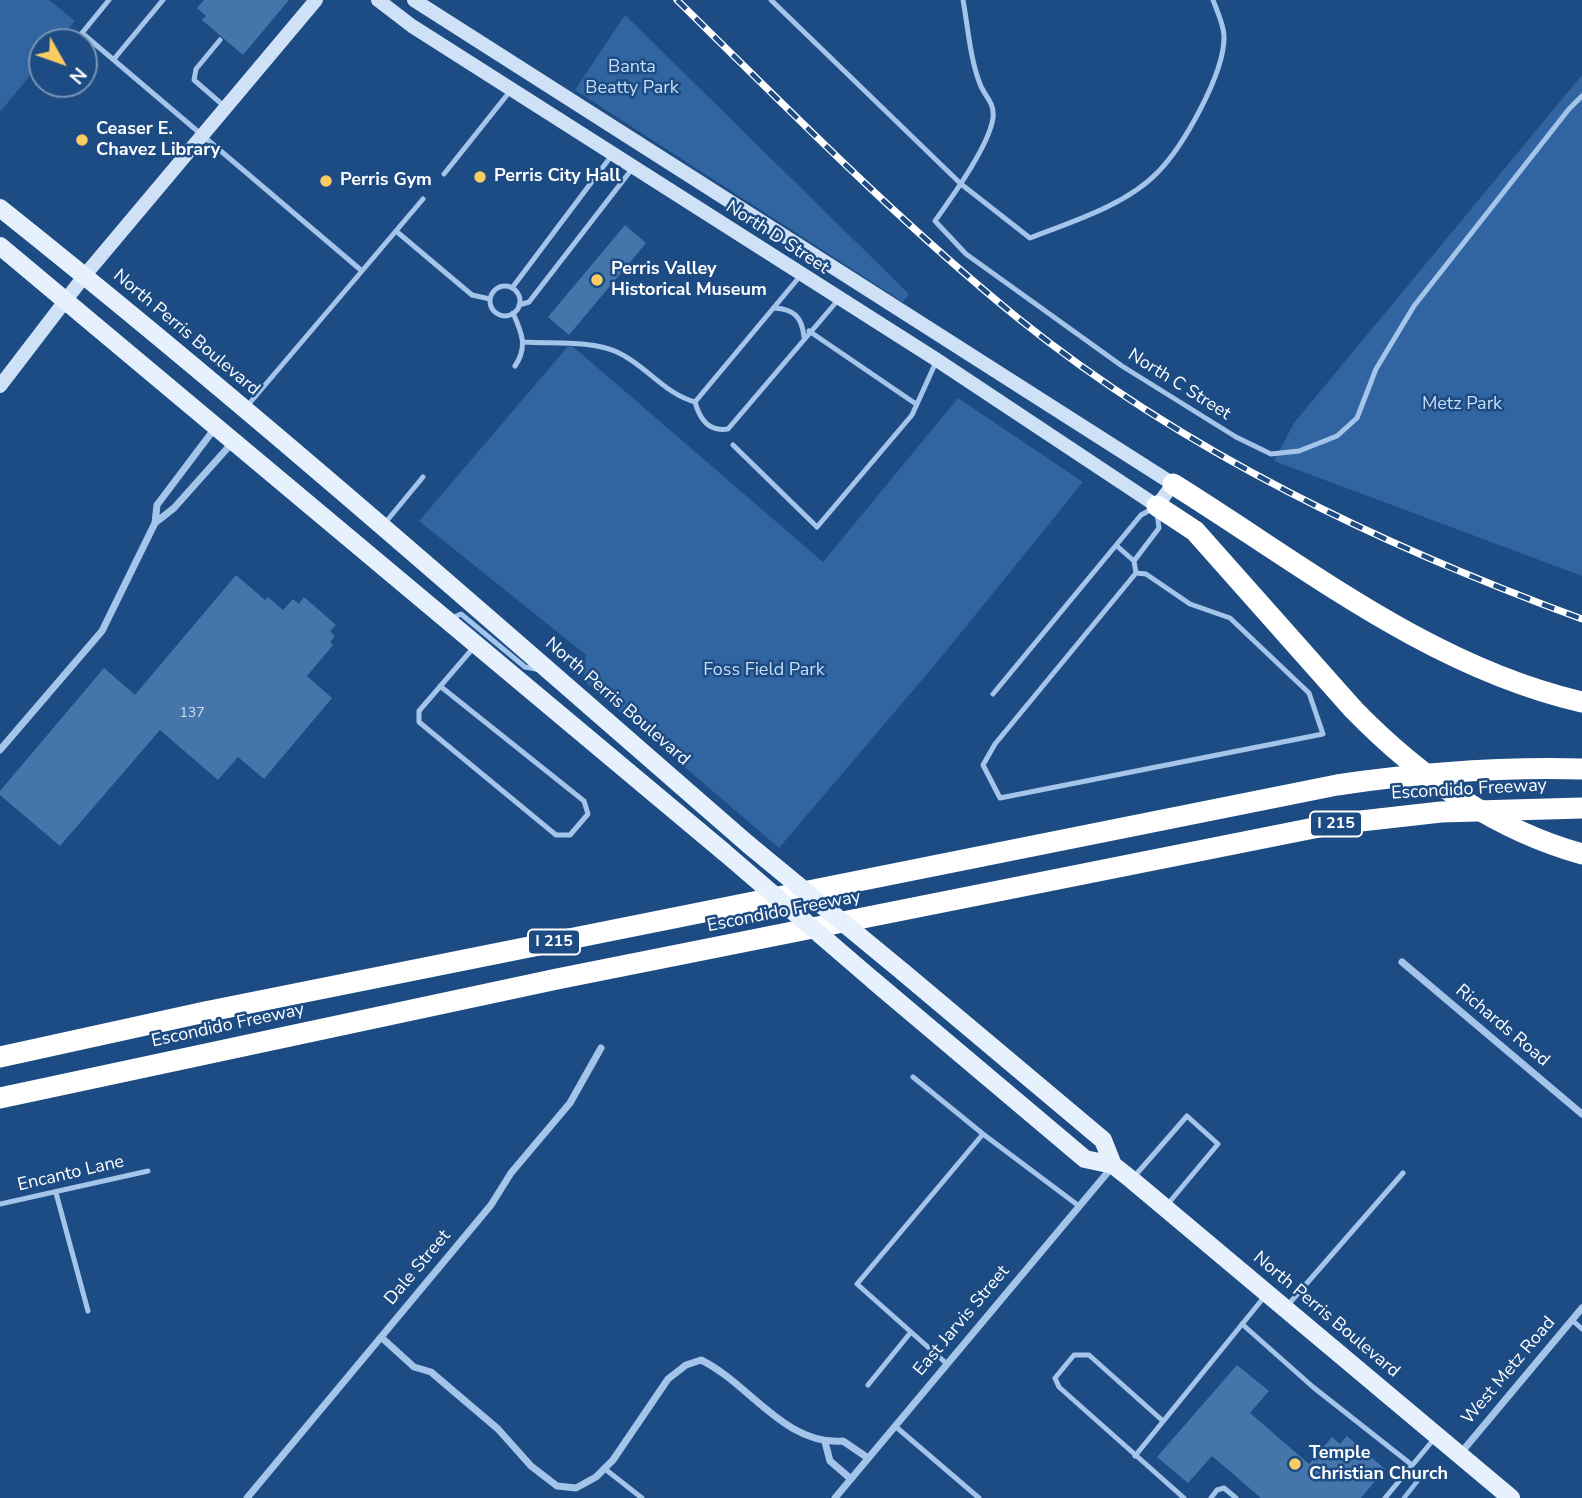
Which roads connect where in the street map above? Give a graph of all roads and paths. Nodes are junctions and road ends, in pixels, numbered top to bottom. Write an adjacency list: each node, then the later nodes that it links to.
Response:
1 (109, 0): 10 (lane)
2 (163, 0): 10 (lane)
3 (316, 0): 13 (main road)
4 (378, 0): 11 (main road, North D Street)
5 (414, 0): 15 (main road, North D Street)
6 (771, 0): 19 (lane)
7 (963, 0): 19 (lane)
8 (1213, 0): 19 (lane)
9 (220, 40): 13 (lane)
10 (114, 59): 14 (lane)
11 (511, 90): 16 (main road, North D Street); 18 (lane)
12 (1582, 96): 19 (lane, North C Street)
13 (226, 108): 14 (main road)
14 (202, 136): 24 (lane); 25 (main road)
15 (637, 141): 16 (main road); 17 (main road); 36 (main road, North D Street)
16 (612, 155): 17 (main road, North D Street); 27 (lane)
17 (633, 169): 26 (main road, North D Street); 31 (lane)
18 (444, 174)
19 (961, 184)
20 (423, 199): 22 (lane)
21 (0, 208): 25 (main road, North Perris Boulevard)
22 (396, 231): 24 (lane); 28 (lane)
23 (0, 246): 29 (main road, North Perris Boulevard)
24 (362, 271): 43 (lane)
25 (85, 275): 29 (main road); 43 (main road, North Perris Boulevard)
26 (801, 275): 30 (main road, North D Street); 32 (lane)
27 (512, 288): 28 (lane); 31 (lane)
28 (490, 299): 33 (lane)
29 (66, 300): 40 (main road); 44 (main road, North Perris Boulevard)
30 (838, 300): 34 (lane); 38 (main road, North D Street)
31 (519, 305): 33 (lane)
32 (773, 308): 35 (lane); 41 (lane)
33 (513, 313): 37 (lane)
34 (809, 331): 35 (lane); 42 (lane)
35 (804, 337): 41 (lane)
36 (947, 341): 38 (main road); 48 (main road, North D Street)
37 (524, 342): 39 (lane); 41 (lane)
38 (937, 360): 42 (lane); 49 (main road, North D Street)
39 (515, 366)
40 (0, 386)
41 (695, 402)
42 (916, 404): 46 (lane)
43 (243, 410): 51 (main road, North Perris Boulevard)
44 (215, 428): 45 (main road, North Perris Boulevard); 50 (street)
45 (232, 443): 50 (street); 55 (main road, North Perris Boulevard)
46 (733, 445)
47 (423, 477): 51 (lane)
48 (1172, 484): 49 (main road); 60 (highway)
49 (1157, 506): 52 (lane); 53 (lane); 64 (highway, bridge)
50 (155, 523): 61 (street)
51 (381, 527): 57 (main road, North Perris Boulevard)
52 (1117, 546): 53 (lane); 59 (lane)
53 (1134, 561): 54 (lane)
54 (1136, 573): 54 (lane)
55 (447, 621): 56 (main road, North Perris Boulevard); 57 (lane)
56 (476, 645): 58 (lane); 72 (main road, North Perris Boulevard, bridge)
57 (551, 672): 72 (main road, North Perris Boulevard, bridge)
58 (440, 686): 58 (lane)
59 (993, 694)
60 (1582, 702)
61 (0, 750)
62 (1582, 769): 67 (highway, Escondido Freeway / I 215)
63 (1582, 808): 69 (highway, Escondido Freeway / I 215)
64 (1582, 854)
65 (1402, 962): 70 (street, Richards Road)
66 (601, 1048): 88 (street, Dale Street)
67 (0, 1057)
68 (914, 1077): 71 (lane)
69 (0, 1098)
70 (1582, 1114)
71 (983, 1134): 78 (lane); 87 (lane)
72 (1113, 1166): 75 (main road, North Perris Boulevard); 78 (street, East Jarvis Street)
73 (148, 1171): 76 (lane, Encanto Lane)
74 (1403, 1173): 82 (lane)
75 (1132, 1180): 79 (main road, North Perris Boulevard); 79 (lane)
76 (55, 1193): 77 (lane, Encanto Lane); 83 (lane)
77 (0, 1205)
78 (1079, 1206): 89 (street, East Jarvis Street)
79 (1165, 1207): 80 (main road, North Perris Boulevard)
80 (1267, 1293): 82 (main road, North Perris Boulevard); 85 (lane)
81 (1582, 1308): 84 (street, West Metz Road)
82 (1285, 1309): 93 (main road, North Perris Boulevard)
83 (88, 1311)
84 (1572, 1320): 86 (lane); 95 (street, West Metz Road)
85 (1242, 1324): 91 (lane); 98 (lane)
86 (1582, 1329)
87 (911, 1332): 89 (lane); 90 (lane)
88 (381, 1337): 99 (street); 101 (street, Dale Street)
89 (947, 1364): 92 (street, East Jarvis Street)
90 (867, 1385)
91 (1163, 1421): 96 (lane); 96 (lane)
92 (895, 1426): 97 (street, East Jarvis Street); 104 (lane)
93 (1437, 1436): 95 (main road, North Perris Boulevard); 98 (lane)
94 (825, 1443): 97 (street); 99 (street); 100 (street)
95 (1459, 1455): 109 (main road, North Perris Boulevard)
96 (1135, 1456): 105 (lane)
97 (868, 1458): 100 (street, East Jarvis Street)
98 (1412, 1465): 108 (lane)
99 (605, 1469): 102 (lane)
100 (851, 1479): 103 (street, East Jarvis Street)
101 (247, 1498)
102 (642, 1498)
103 (835, 1498)
104 (979, 1498)
105 (1184, 1498)
106 (1211, 1498): 107 (lane)
107 (1236, 1498)
108 (1385, 1498)
109 (1511, 1498)

